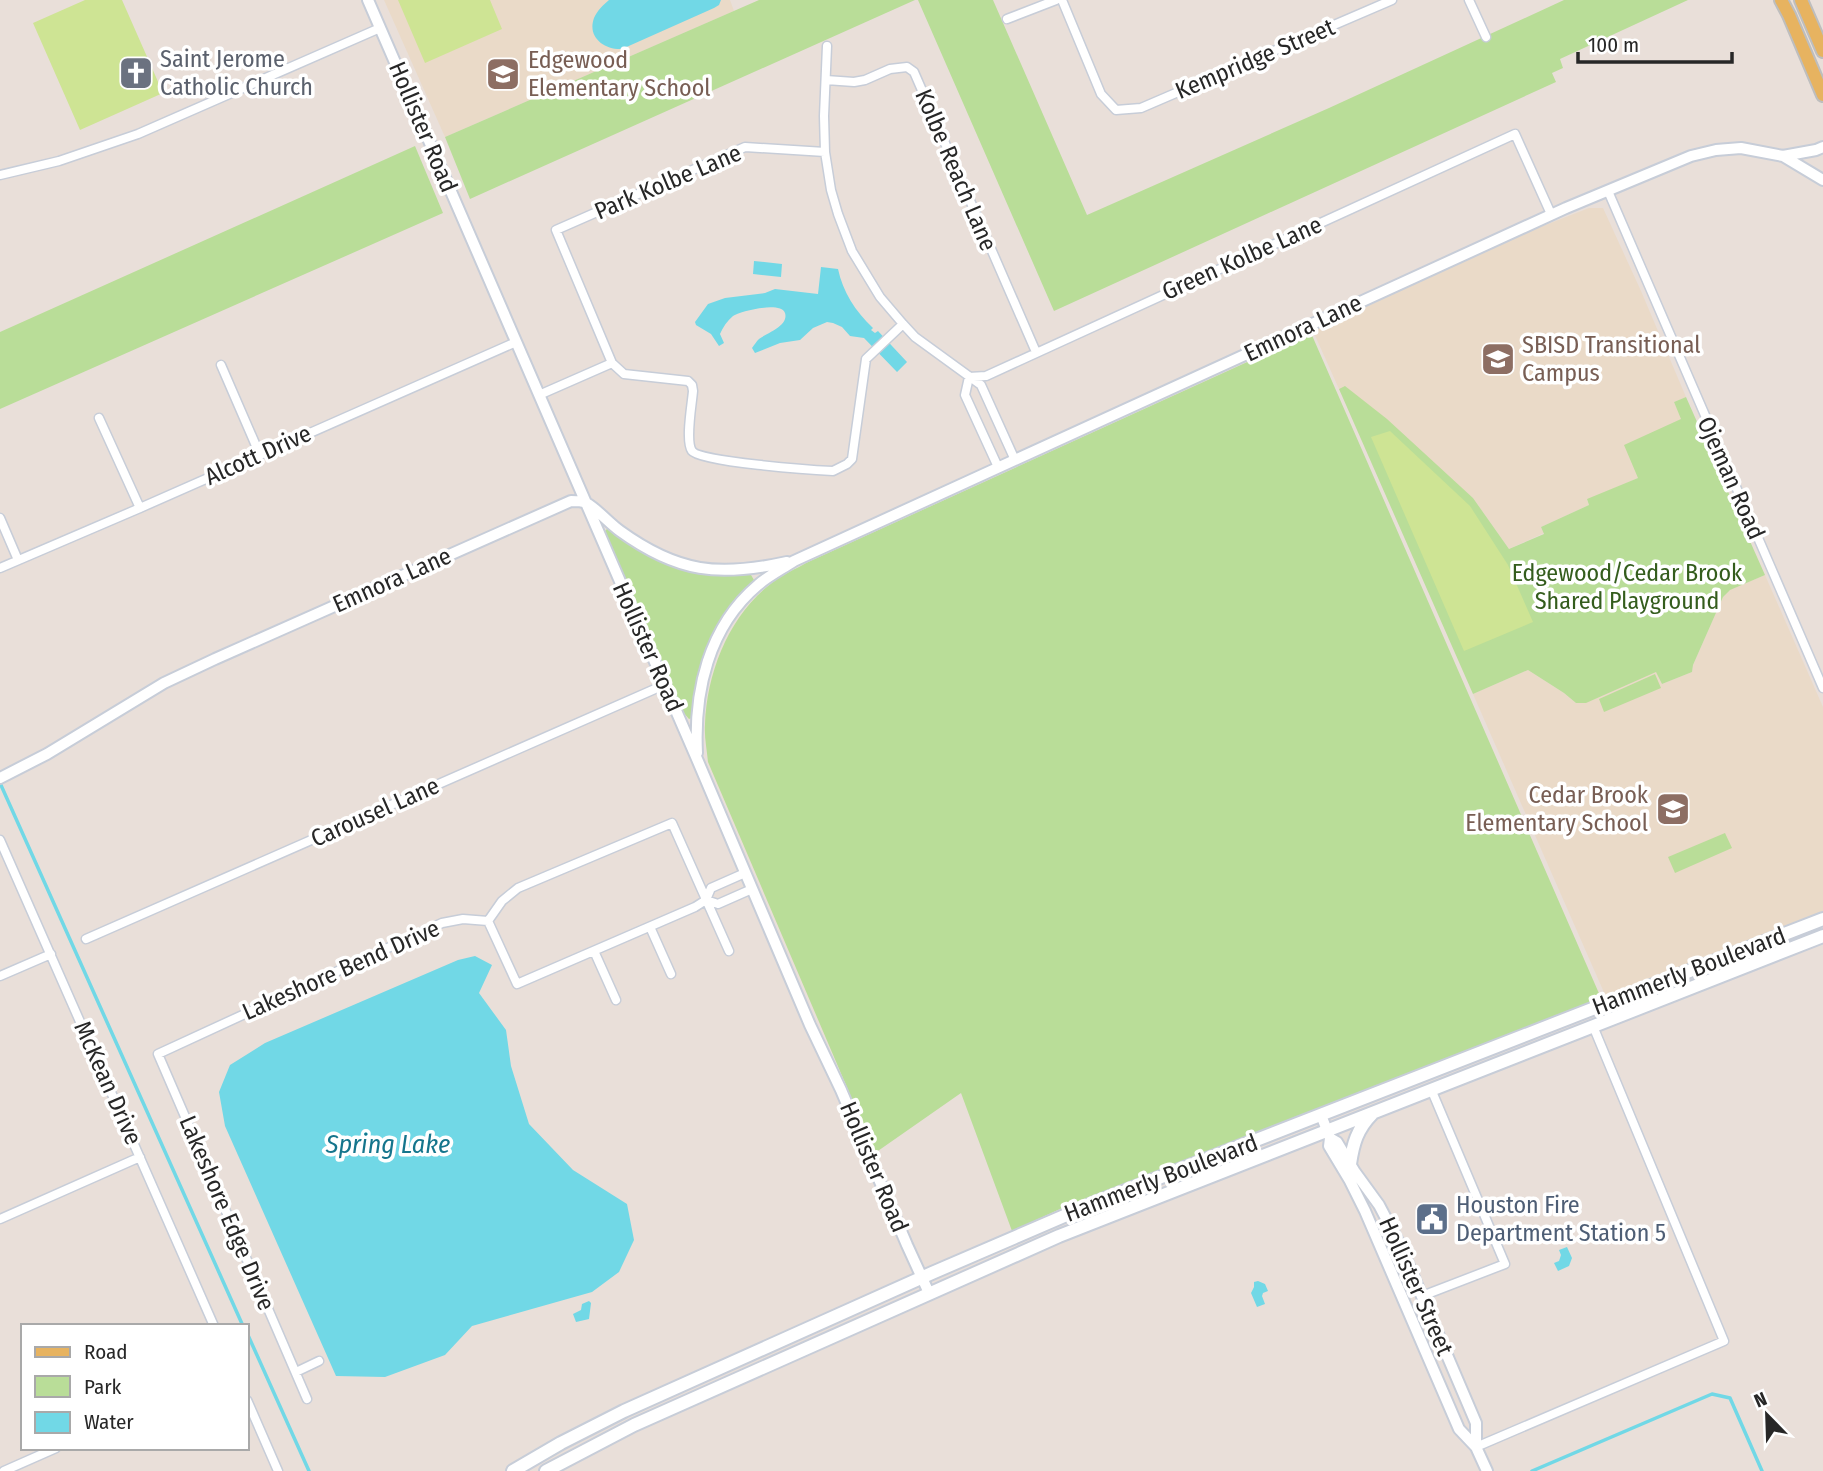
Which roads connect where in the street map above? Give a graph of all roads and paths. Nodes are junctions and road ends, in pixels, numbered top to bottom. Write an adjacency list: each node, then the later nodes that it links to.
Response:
1 (368, 0): 10 (street, Hollister Road)
2 (1056, 0): 9 (street)
3 (1062, 0): 4 (street, Kempridge Street)
4 (1392, 0)
5 (1469, 0): 11 (street)
6 (1781, 0): 8 (main road)
7 (1803, 4): 8 (main road); 13 (main road)
8 (1789, 15): 15 (main road)
9 (1007, 19)
10 (380, 28): 19 (street); 24 (street, Hollister Road)
11 (1486, 37)
12 (827, 46): 14 (street)
13 (1823, 51)
14 (826, 80): 17 (street); 25 (street, Kolbe Reach Lane)
15 (1823, 96)
16 (1823, 147): 18 (street, Emnora Lane)
17 (825, 152): 23 (street); 26 (street, Park Kolbe Lane)
18 (1783, 156): 20 (street); 21 (street, Emnora Lane)
19 (0, 175)
20 (1823, 180)
21 (1608, 191): 22 (street, Emnora Lane); 41 (street, Ojeman Road)
22 (1551, 215): 25 (street, Green Kolbe Lane); 32 (street, Emnora Lane)
23 (903, 324): 26 (street); 28 (street)
24 (516, 342): 29 (street, Hollister Road); 31 (street, Alcott Drive)
25 (1036, 352): 28 (street, Green Kolbe Lane)
26 (612, 363): 29 (street)
27 (220, 365): 31 (street)
28 (969, 377): 32 (street); 33 (street)
29 (539, 395): 34 (street, Hollister Road)
30 (99, 418): 35 (street)
31 (260, 455): 35 (street, Alcott Drive)
32 (1015, 460): 33 (street, Emnora Lane)
33 (998, 467): 38 (street, Emnora Lane)
34 (585, 502): 38 (street, Emnora Lane); 40 (street, Hollister Road); 43 (street, Emnora Lane)
35 (140, 508): 37 (street, Alcott Drive)
36 (0, 518): 37 (street)
37 (18, 560): 39 (street, Alcott Drive)
38 (794, 561): 42 (street, Emnora Lane)
39 (0, 568)
40 (664, 685): 42 (street, Hollister Road); 52 (street, Carousel Lane)
41 (1823, 688)
42 (697, 759): 45 (street, Hollister Road)
43 (0, 778)
44 (0, 841): 55 (street, McKean Drive)
45 (745, 873): 46 (street, Hollister Road); 47 (street)
46 (752, 890): 47 (street); 72 (street, Hollister Road)
47 (706, 900): 49 (street); 50 (street); 54 (street)
48 (1823, 919): 56 (main road, Hammerly Boulevard)
49 (488, 921): 53 (street); 64 (street, Lakeshore Bend Drive)
50 (650, 927): 53 (street); 57 (street)
51 (1823, 936): 59 (main road, Hammerly Boulevard)
52 (86, 939)
53 (594, 951): 60 (street)
54 (729, 951)
55 (51, 954): 58 (street); 69 (street, McKean Drive)
56 (1715, 961): 59 (main road); 62 (main road, Hammerly Boulevard)
57 (671, 974)
58 (0, 976)
59 (1721, 976): 61 (main road, Hammerly Boulevard)
60 (615, 1000)
61 (1593, 1027): 63 (main road, Hammerly Boulevard); 84 (street)
62 (1528, 1033): 63 (main road); 67 (main road, Hammerly Boulevard)
63 (1534, 1049): 65 (main road, Hammerly Boulevard)
64 (158, 1054): 79 (street, Lakeshore Edge Drive)
65 (1432, 1089): 66 (main road, Hammerly Boulevard); 74 (street)
66 (1374, 1112): 68 (main road, Hammerly Boulevard); 70 (main road)
67 (1321, 1115): 68 (street, Hollister Street); 72 (main road, Hammerly Boulevard)
68 (1329, 1134): 70 (street, Hollister Street); 73 (main road, Hammerly Boulevard); 84 (street, Hollister Street)
69 (140, 1157): 71 (street); 75 (street, McKean Drive)
70 (1350, 1164): 74 (street, Hollister Street)
71 (0, 1219)
72 (922, 1278): 73 (street, Hollister Road); 76 (main road, Hammerly Boulevard)
73 (929, 1293): 78 (main road, Hammerly Boulevard)
74 (1422, 1296): 84 (street, Hollister Street)
75 (213, 1324)
76 (770, 1346): 78 (main road); 82 (main road, Hammerly Boulevard)
77 (319, 1361): 79 (street)
78 (776, 1362): 83 (main road, Hammerly Boulevard)
79 (296, 1372): 80 (street, Lakeshore Edge Drive)
80 (307, 1399)
81 (248, 1402): 88 (street)
82 (624, 1411): 83 (main road); 86 (main road, Hammerly Boulevard)
83 (634, 1425): 89 (main road, Hammerly Boulevard)
84 (1476, 1447): 90 (street, Hollister Street)
85 (51, 1450): 87 (street)
86 (519, 1469)
87 (4, 1471)
88 (278, 1471)
89 (546, 1471)
90 (1486, 1471)

